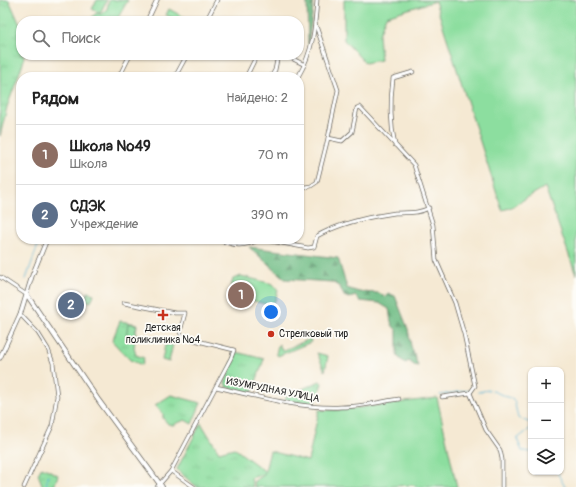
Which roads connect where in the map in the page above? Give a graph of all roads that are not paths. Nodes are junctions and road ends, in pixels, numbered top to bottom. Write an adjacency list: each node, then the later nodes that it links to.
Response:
1 (158, 0): 4 (street)
2 (217, 0): 5 (street)
3 (317, 0): 6 (street)
4 (150, 16)
5 (209, 16)
6 (315, 23): 12 (street); 19 (street)
7 (128, 60): 13 (street)
8 (184, 60): 14 (street)
9 (254, 60): 15 (street)
10 (277, 60): 16 (street)
11 (295, 60): 12 (street)
12 (305, 65): 17 (street)
13 (122, 72)
14 (178, 72)
15 (248, 72)
16 (274, 72)
17 (301, 72)
18 (413, 72): 20 (street)
19 (328, 138): 20 (street); 21 (street)
20 (396, 147): 22 (street)
21 (305, 187)
22 (429, 208): 26 (street); 33 (street)
23 (45, 244): 28 (street)
24 (234, 244): 25 (street)
25 (251, 244)
26 (287, 244)
27 (0, 277): 28 (street)
28 (27, 295): 30 (street); 37 (main road)
29 (124, 303): 32 (street)
30 (20, 314): 31 (street); 38 (street)
31 (0, 358)
32 (216, 387): 35 (street, ИЗУМРУДНАЯ УЛИЦА); 36 (street)
33 (470, 393): 34 (street); 40 (street)
34 (442, 397)
35 (399, 399)
36 (171, 471): 37 (street); 39 (street)
37 (159, 486)
38 (24, 487)
39 (194, 487)
40 (502, 487)

